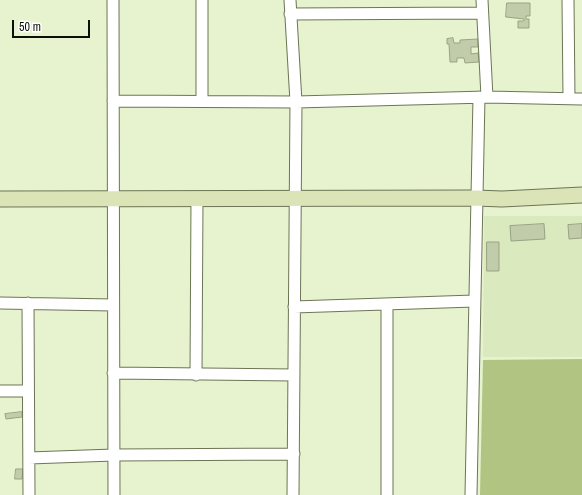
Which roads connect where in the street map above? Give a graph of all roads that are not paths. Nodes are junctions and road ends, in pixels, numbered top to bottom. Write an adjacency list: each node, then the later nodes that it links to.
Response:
1 (113, 0): 11 (street)
2 (202, 0): 12 (street)
3 (290, 0): 7 (street)
4 (482, 0): 6 (street)
5 (568, 0): 9 (street)
6 (482, 13): 7 (street); 8 (street)
7 (290, 14): 13 (street)
8 (483, 97): 9 (street); 13 (street); 15 (street)
9 (569, 98): 10 (street)
10 (582, 99)
11 (113, 101): 12 (street); 18 (street)
12 (202, 101): 13 (street)
13 (296, 102): 17 (street)
14 (582, 195): 15 (main road)
15 (476, 198): 17 (main road); 20 (street)
16 (0, 199): 18 (main road)
17 (295, 199): 19 (main road); 25 (street)
18 (113, 200): 19 (main road); 23 (street)
19 (197, 200): 27 (street)
20 (474, 302): 24 (street); 38 (street)
21 (0, 303): 22 (street)
22 (28, 303): 23 (street); 30 (street)
23 (113, 305): 26 (street)
24 (387, 305): 25 (street); 37 (street)
25 (294, 307): 28 (street)
26 (113, 373): 27 (street); 32 (street)
27 (196, 375): 28 (street)
28 (294, 375): 31 (street)
29 (0, 390): 30 (street)
30 (27, 391): 33 (street)
31 (294, 454): 32 (street); 36 (street)
32 (114, 455): 33 (street); 35 (street)
33 (29, 458): 34 (street)
34 (29, 495)
35 (114, 495)
36 (294, 495)
37 (387, 495)
38 (471, 495)

